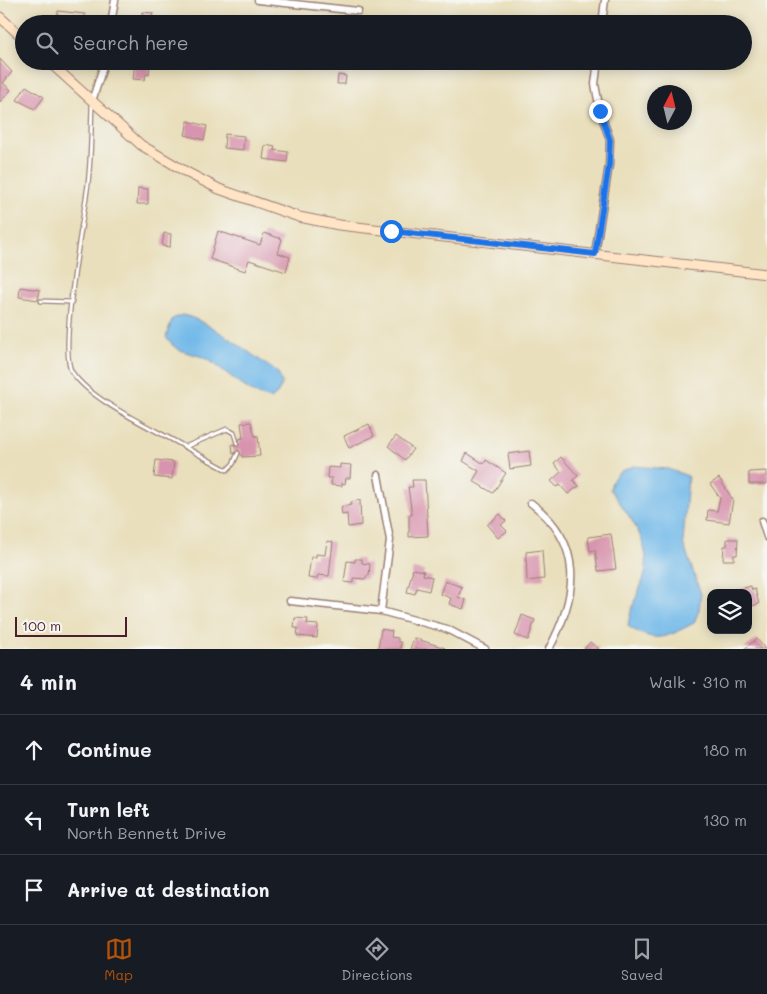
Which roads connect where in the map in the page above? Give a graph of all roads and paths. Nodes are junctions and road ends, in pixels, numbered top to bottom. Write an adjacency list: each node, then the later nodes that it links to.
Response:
1 (115, 0): 5 (street)
2 (258, 0): 4 (street)
3 (605, 0): 6 (street)
4 (358, 11)
5 (112, 15)
6 (603, 15)
7 (0, 17): 8 (main road)
8 (15, 31)
9 (58, 70): 12 (main road)
10 (102, 70): 12 (street)
11 (597, 70): 13 (street)
12 (92, 102): 13 (main road); 16 (lane)
13 (595, 254): 14 (main road)
14 (767, 274)
15 (41, 301): 16 (lane)
16 (72, 302): 18 (lane)
17 (237, 443): 18 (lane)
18 (185, 447): 19 (lane)
19 (238, 453)
20 (378, 475): 25 (street)
21 (532, 503): 28 (street)
22 (762, 521): 23 (street)
23 (767, 537)
24 (290, 601): 25 (street)
25 (381, 611): 26 (street)
26 (472, 646): 27 (street)
27 (485, 649)
28 (550, 649)

